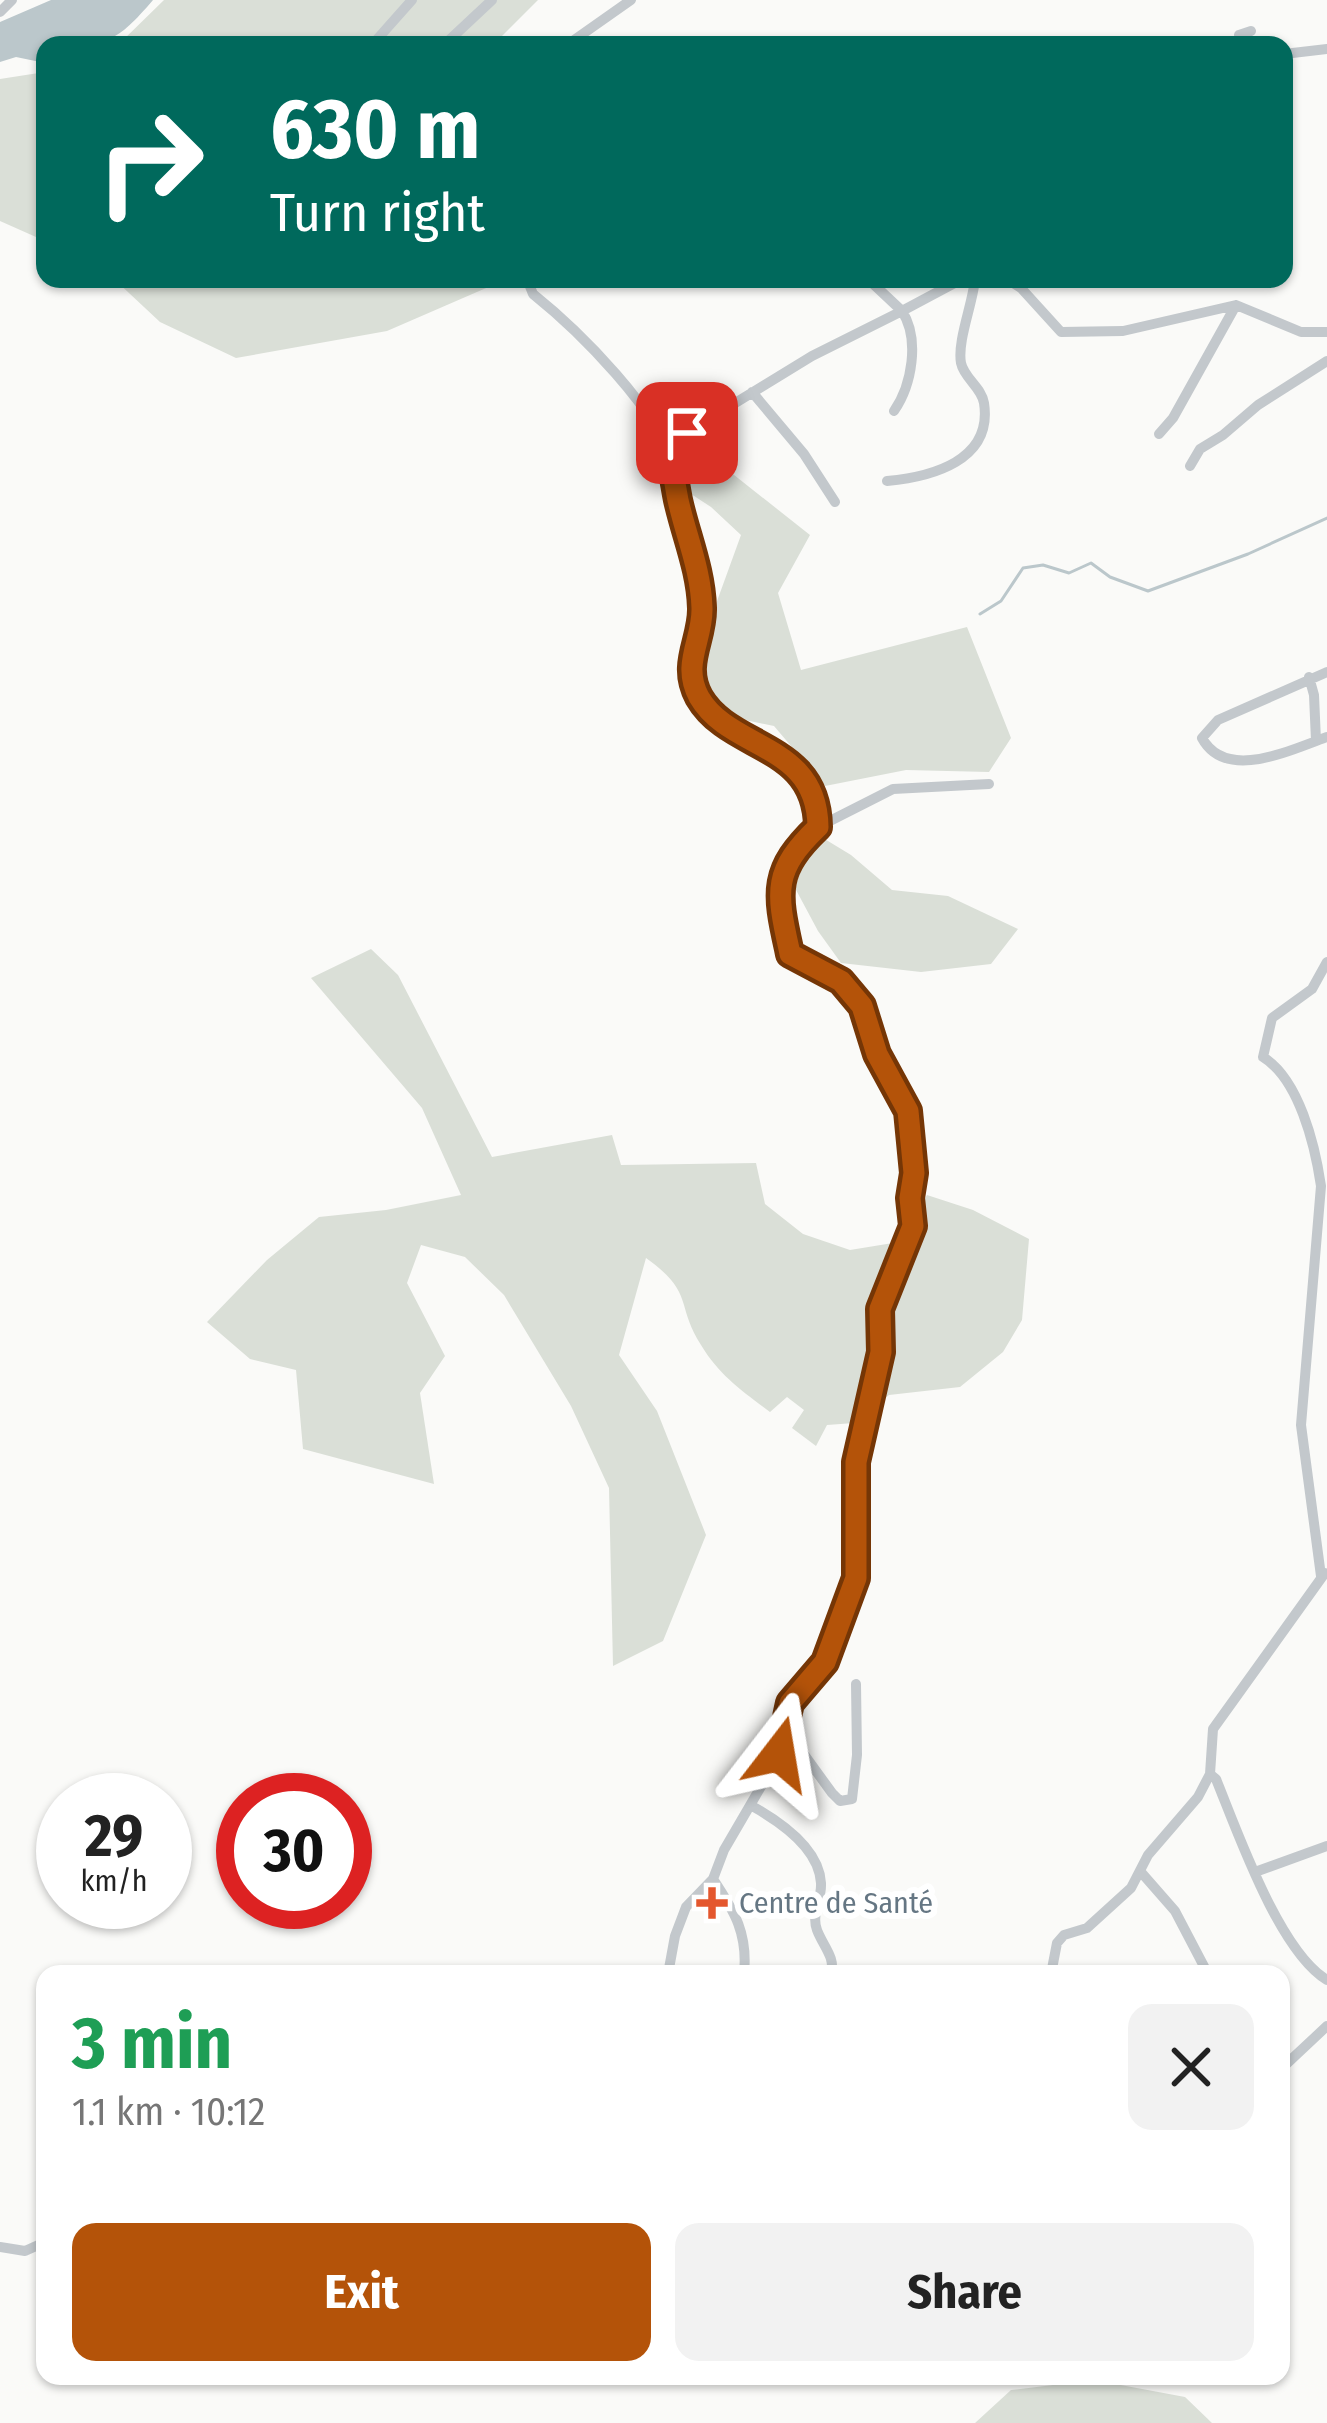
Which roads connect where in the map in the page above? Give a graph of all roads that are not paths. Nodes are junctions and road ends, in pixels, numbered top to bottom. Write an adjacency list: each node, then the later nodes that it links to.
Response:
1 (12, 0): 5 (street)
2 (412, 0): 7 (street)
3 (492, 0): 8 (street)
4 (631, 0): 9 (street)
5 (0, 12)
6 (1251, 31): 10 (street)
7 (380, 36)
8 (454, 36)
9 (580, 36)
10 (1240, 36)
11 (1327, 49): 12 (street)
12 (1293, 52)
13 (531, 288): 25 (street)
14 (878, 288): 19 (street)
15 (945, 288): 19 (street)
16 (973, 288): 27 (street)
17 (1017, 288): 18 (street)
18 (1236, 305): 20 (street); 24 (street)
19 (902, 311): 22 (street); 23 (street)
20 (1327, 332)
21 (1327, 361): 26 (street)
22 (752, 392): 25 (street); 28 (street)
23 (894, 411)
24 (1159, 434)
25 (665, 446): 33 (street)
26 (1190, 466)
27 (887, 481)
28 (835, 502)
29 (1327, 672): 30 (street)
30 (1309, 677): 31 (street); 31 (street)
31 (1322, 739)
32 (989, 784): 33 (street)
33 (818, 827): 37 (street)
34 (1327, 962): 35 (street)
35 (1324, 1574): 38 (street)
36 (856, 1684): 37 (street)
37 (787, 1731): 39 (street)
38 (1210, 1774): 41 (street); 42 (street)
39 (752, 1806): 43 (street); 46 (street)
40 (1327, 1846): 42 (street)
41 (1140, 1871): 47 (street); 48 (street)
42 (1255, 1872): 49 (street)
43 (713, 1879): 44 (street); 45 (street)
44 (670, 1965)
45 (745, 1965)
46 (834, 1965)
47 (1053, 1965)
48 (1203, 1965)
49 (1327, 1980)
50 (1327, 2026): 51 (street)
51 (1290, 2061)
52 (36, 2246): 53 (street)
53 (0, 2247)

